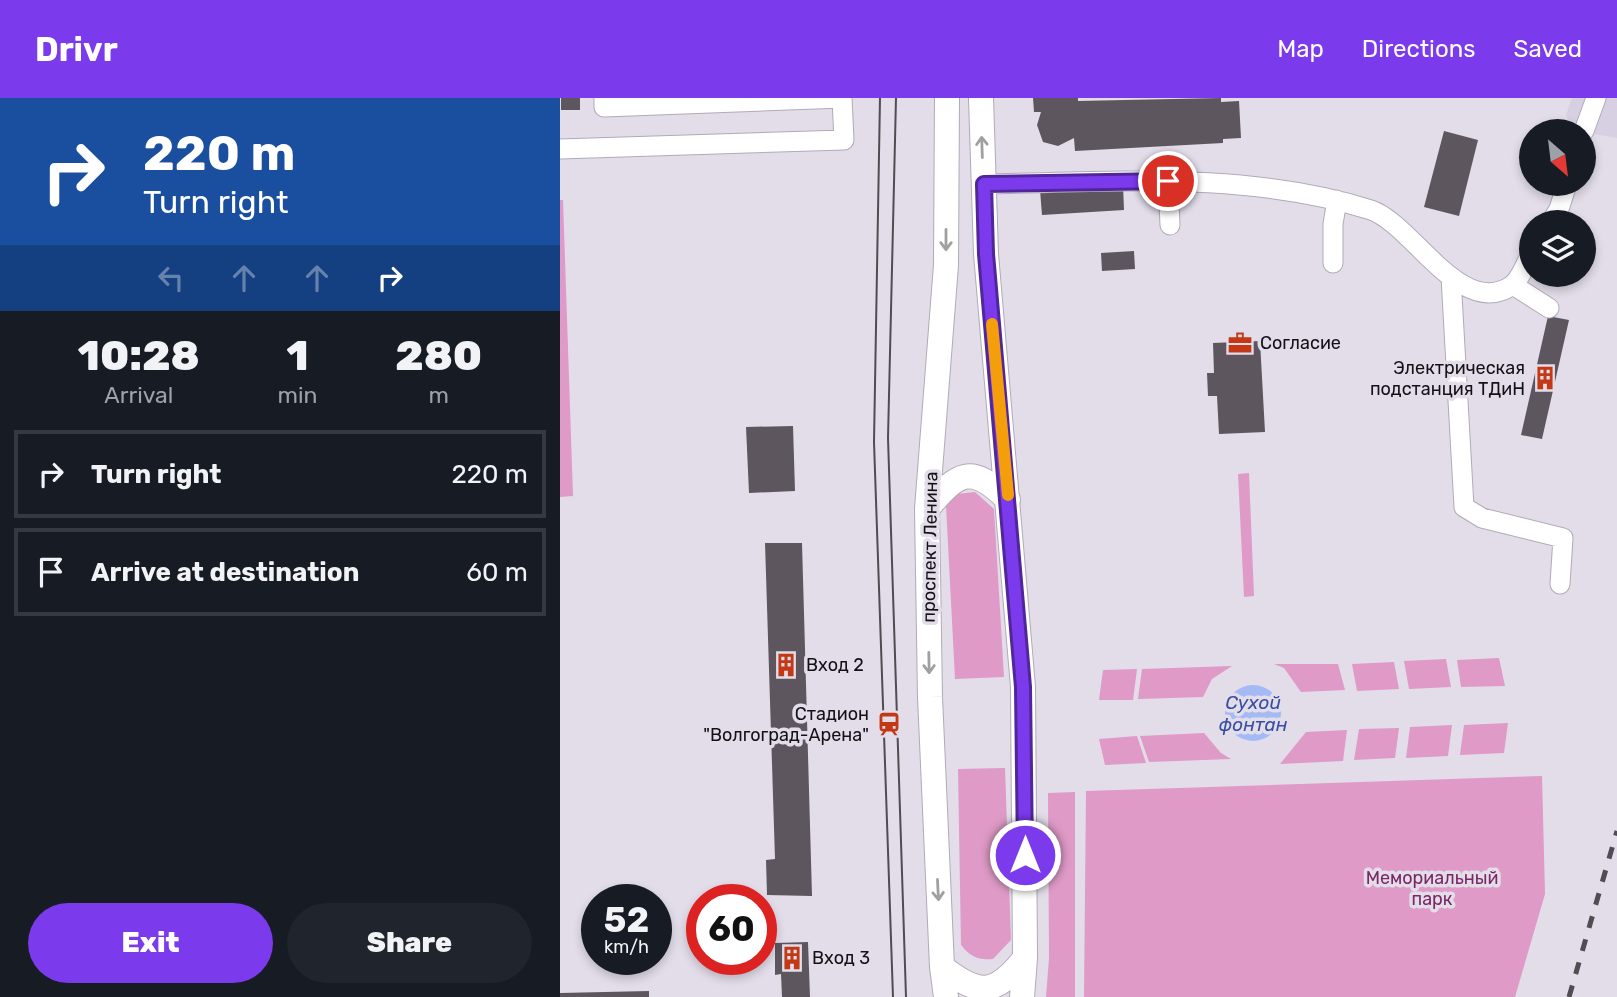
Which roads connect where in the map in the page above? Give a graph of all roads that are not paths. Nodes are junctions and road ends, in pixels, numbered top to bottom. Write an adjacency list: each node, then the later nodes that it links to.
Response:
1 (604, 98): 2 (street)
2 (842, 98): 7 (street)
3 (947, 98): 18 (main road, проспект Ленина, one-way to 18)
4 (981, 98): 9 (main road, one-way to 4)
5 (1596, 98): 6 (street)
6 (1588, 119)
7 (560, 149)
8 (1168, 181): 9 (street); 10 (street); 11 (street)
9 (984, 184): 17 (main road)
10 (1337, 200): 12 (street); 14 (street)
11 (1170, 225)
12 (1333, 262)
13 (1519, 275): 15 (street)
14 (1451, 277): 15 (street); 19 (street)
15 (1513, 285): 16 (street)
16 (1549, 308)
17 (1008, 500): 18 (main road); 20 (main road)
18 (927, 509): 21 (main road, проспект Ленина, one-way to 21)
19 (1560, 584)
20 (1025, 958): 21 (main road); 23 (main road)
21 (942, 967): 22 (main road, проспект Ленина)
22 (946, 997)
23 (1022, 997)

